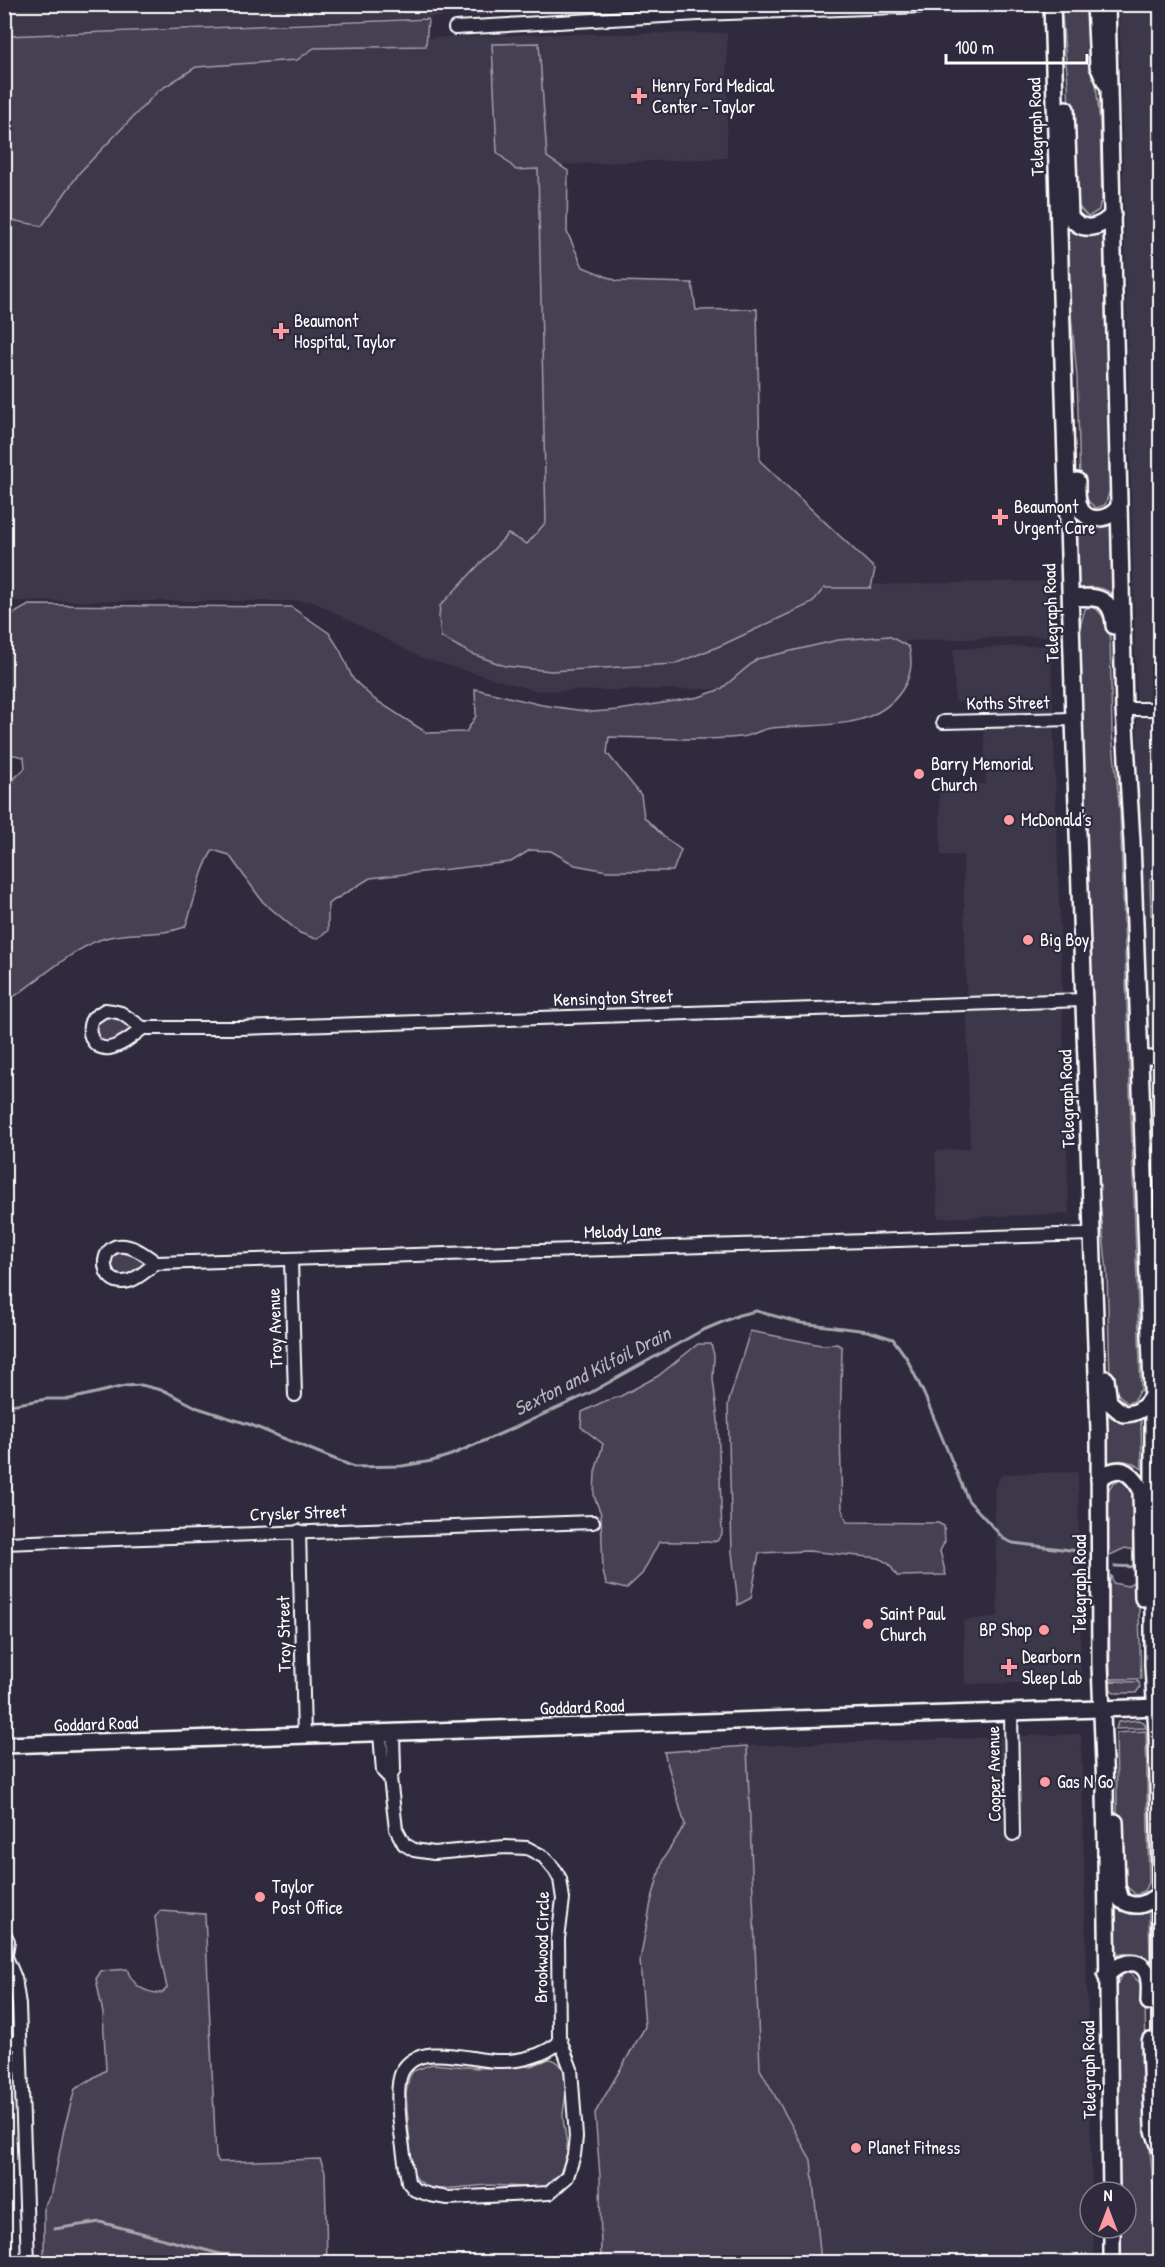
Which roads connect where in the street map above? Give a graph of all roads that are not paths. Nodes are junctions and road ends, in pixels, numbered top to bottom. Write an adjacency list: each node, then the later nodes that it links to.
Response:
1 (982, 4): 6 (street)
2 (1052, 4): 5 (main road, Telegraph Road)
3 (1095, 4): 7 (main road)
4 (1107, 4): 7 (main road)
5 (1052, 21): 8 (main road); 9 (main road, Telegraph Road)
6 (455, 28)
7 (1110, 91): 8 (main road)
8 (1113, 214): 10 (main road)
9 (1063, 345): 10 (main road); 11 (main road, Telegraph Road)
10 (1118, 508): 12 (main road)
11 (1071, 598): 14 (main road, Telegraph Road); 16 (main road)
12 (1124, 709): 13 (street); 16 (main road)
13 (1161, 709)
14 (1074, 719): 15 (street, Koths Street); 17 (main road, Telegraph Road)
15 (943, 722)
16 (1129, 795): 20 (main road)
17 (1083, 1000): 18 (street, Kensington Street); 21 (main road, Telegraph Road)
18 (143, 1028)
19 (1161, 1057): 20 (street)
20 (1140, 1058): 26 (main road)
21 (1091, 1208): 22 (main road, Telegraph Road); 26 (main road)
22 (1092, 1234): 23 (street, Melody Lane); 27 (main road, Telegraph Road)
23 (291, 1260): 24 (street, Melody Lane); 25 (street, Troy Avenue)
24 (156, 1263)
25 (295, 1395)
26 (1152, 1396): 31 (main road)
27 (1099, 1479): 31 (main road); 33 (main road, Telegraph Road)
28 (593, 1522): 29 (street, Crysler Street)
29 (299, 1531): 30 (street, Crysler Street); 36 (street, Troy Street)
30 (4, 1543)
31 (1153, 1676): 32 (main road)
32 (1158, 1707): 33 (main road, Goddard Road); 40 (main road)
33 (1102, 1710): 34 (main road, Goddard Road); 37 (main road, Telegraph Road)
34 (1011, 1713): 35 (main road, Goddard Road); 39 (street, Cooper Avenue)
35 (387, 1734): 36 (main road, Goddard Road); 44 (street, Brookwood Circle)
36 (304, 1736): 38 (main road, Goddard Road)
37 (1103, 1740): 40 (main road); 43 (main road, Telegraph Road)
38 (4, 1745)
39 (1013, 1834)
40 (1160, 1894): 47 (main road)
41 (4, 1933): 42 (street)
42 (5, 1954): 46 (street)
43 (1106, 1976): 48 (main road); 49 (main road, Telegraph Road)
44 (561, 2041): 44 (street, Brookwood Circle)
45 (4, 2043): 46 (street)
46 (20, 2043): 51 (street)
47 (1161, 2060)
48 (1161, 2148)
49 (1111, 2180)
50 (1112, 2240): 52 (main road)
51 (28, 2262)
52 (1112, 2262)

